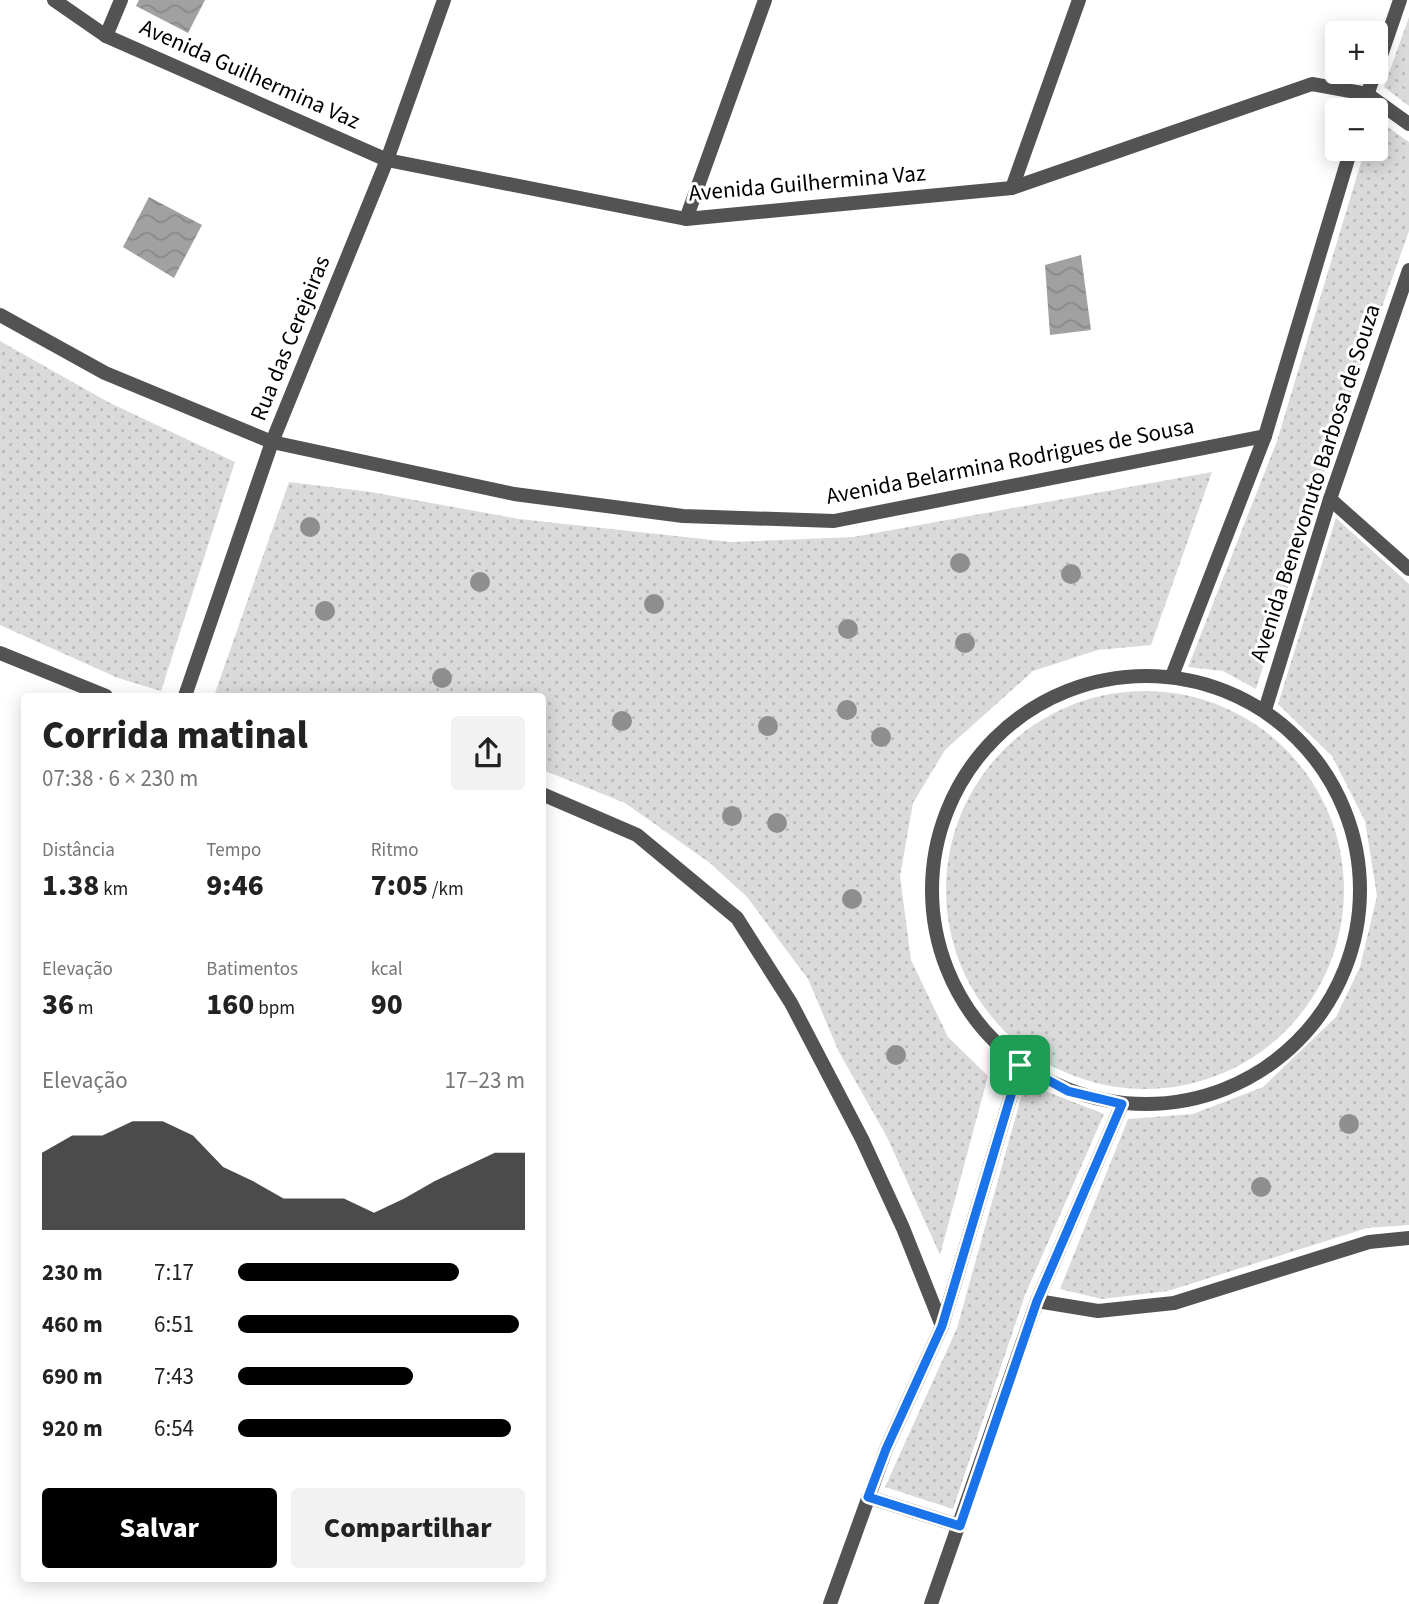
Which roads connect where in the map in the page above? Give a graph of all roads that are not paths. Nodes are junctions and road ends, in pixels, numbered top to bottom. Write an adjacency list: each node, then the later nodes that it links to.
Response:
1 (54, 0): 8 (street, Avenida Guilhermina Vaz)
2 (121, 0): 8 (street)
3 (444, 0): 13 (street, Rua das Cerejeiras)
4 (765, 0): 16 (street)
5 (1079, 0): 15 (street)
6 (1400, 0): 7 (street)
7 (1388, 34)
8 (106, 36): 13 (street, Avenida Guilhermina Vaz)
9 (1370, 84): 10 (street)
10 (1367, 93): 11 (street); 12 (street, Avenida Guilhermina Vaz); 15 (street, Avenida Guilhermina Vaz)
11 (1366, 98)
12 (1409, 124)
13 (387, 160): 16 (street, Avenida Guilhermina Vaz); 20 (street, Rua das Cerejeiras)
14 (1347, 161): 19 (street)
15 (1012, 188): 16 (street, Avenida Guilhermina Vaz)
16 (686, 219)
17 (1409, 270): 21 (street, Avenida Benevonuto Barbosa de Souza)
18 (0, 315): 20 (street, Avenida Belarmina Rodrigues de Sousa)
19 (1265, 436): 20 (street, Avenida Belarmina Rodrigues de Sousa); 24 (street)
20 (272, 442): 26 (street, Rua das Cerejeiras)
21 (1330, 499): 22 (street); 27 (street, Avenida Benevonuto Barbosa de Souza)
22 (1409, 569)
23 (0, 653): 25 (street)
24 (1171, 676): 27 (street); 29 (street)
25 (99, 693)
26 (186, 693)
27 (1265, 710): 30 (street)
28 (546, 796): 33 (street)
29 (1020, 1065): 30 (street); 33 (street)
30 (1122, 1104): 32 (street)
31 (1409, 1238): 32 (street)
32 (1037, 1301): 35 (street)
33 (942, 1326): 34 (street)
34 (868, 1497): 35 (street); 36 (street)
35 (960, 1526): 37 (street)
36 (830, 1604)
37 (931, 1604)

